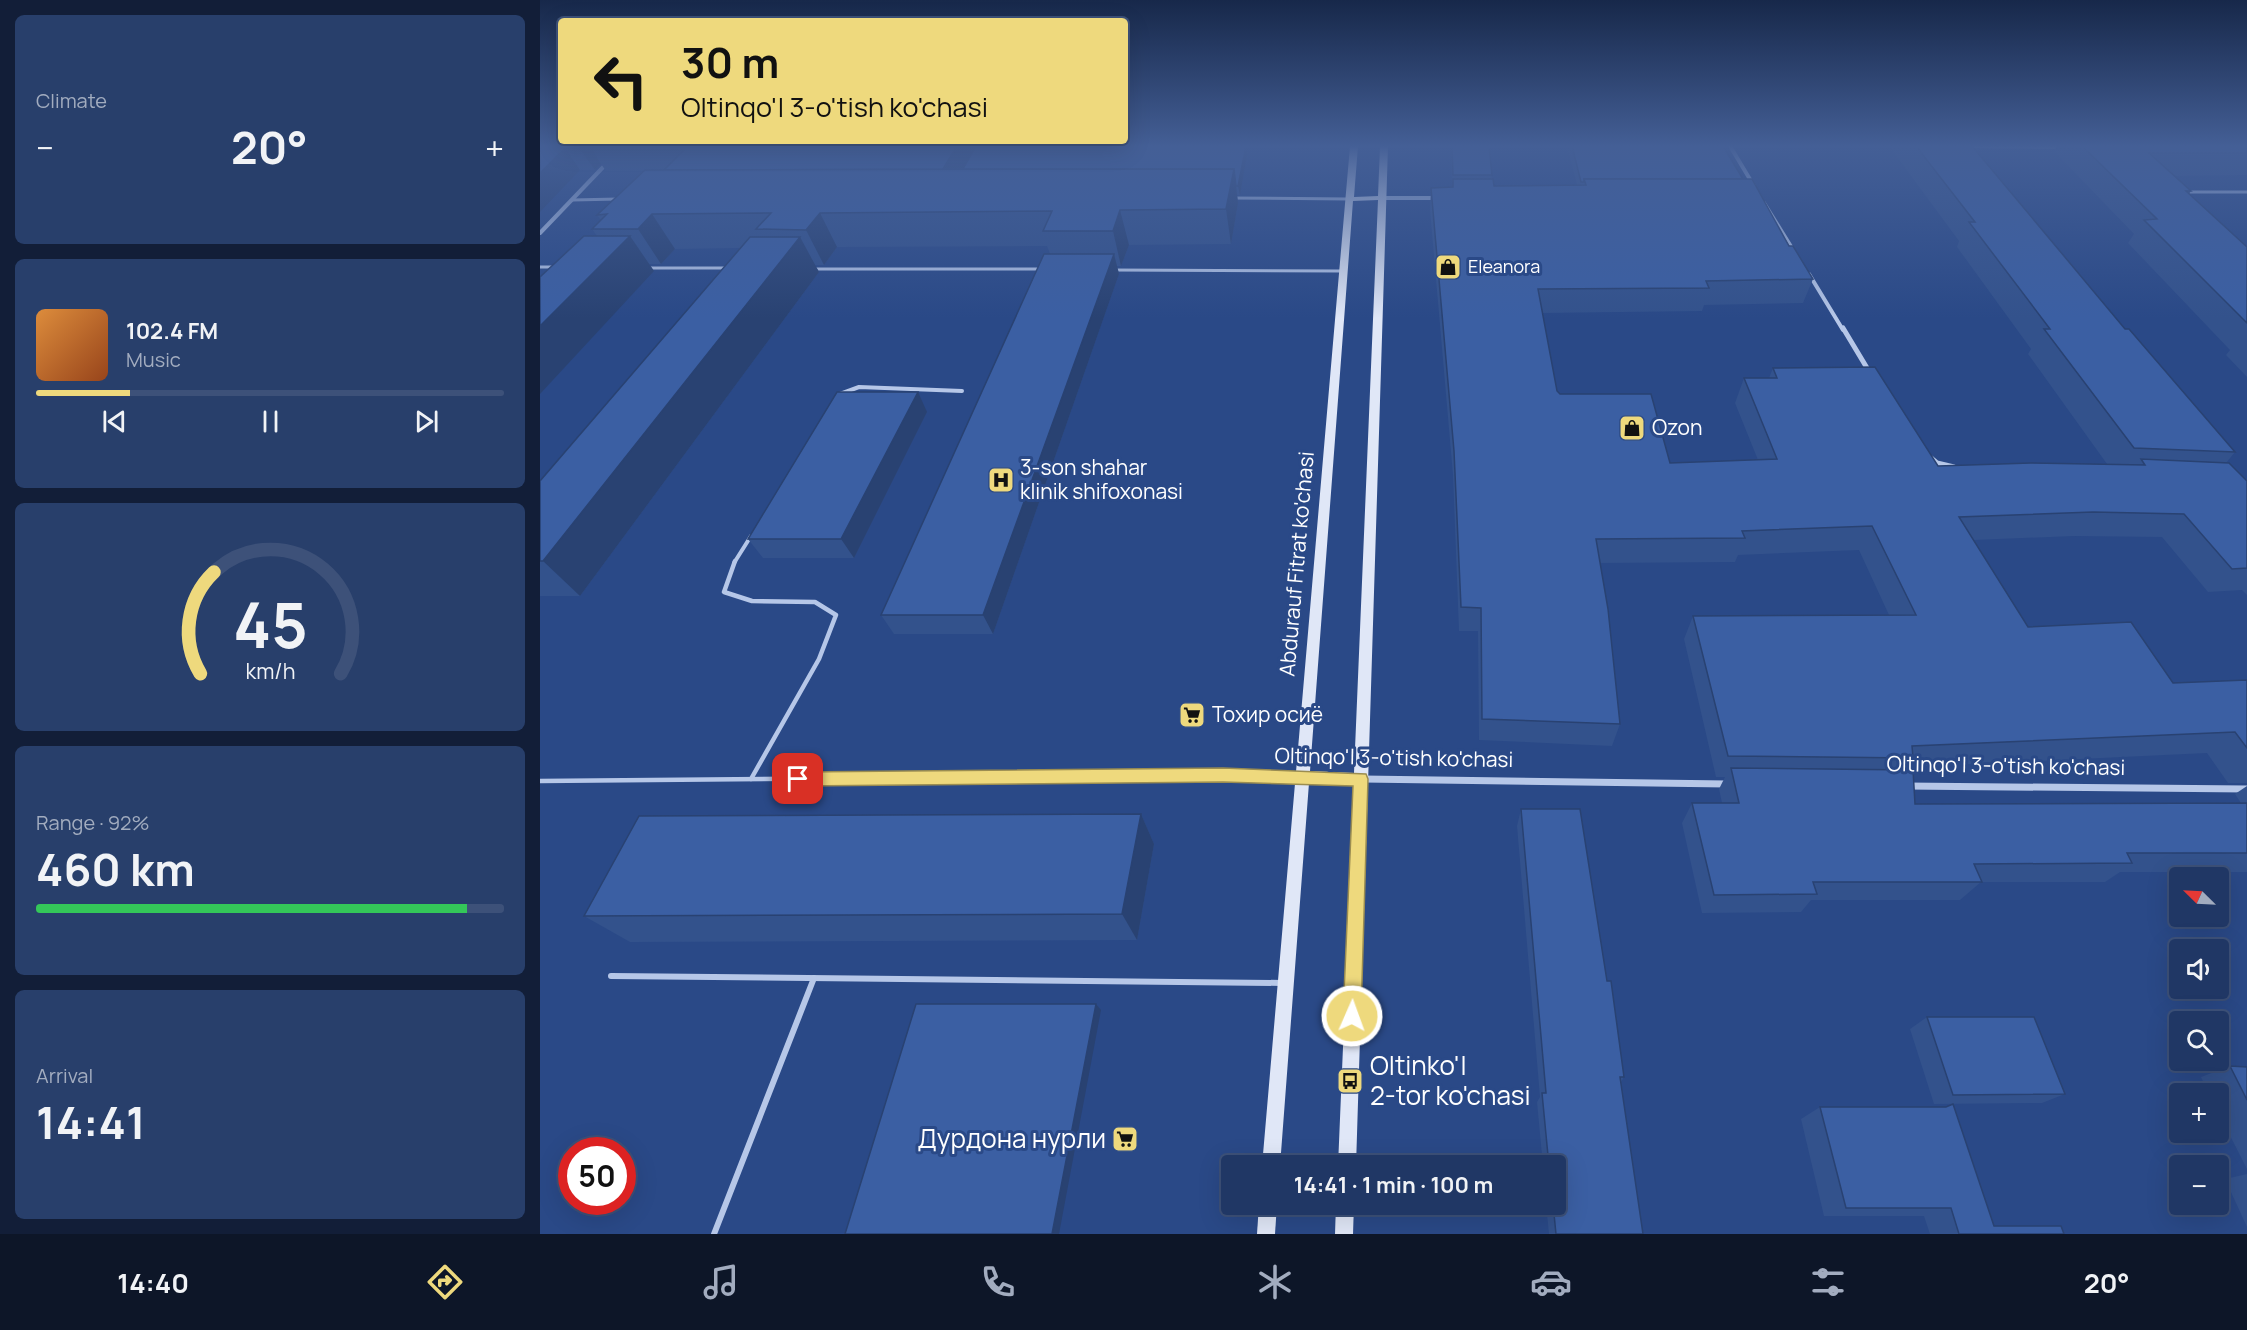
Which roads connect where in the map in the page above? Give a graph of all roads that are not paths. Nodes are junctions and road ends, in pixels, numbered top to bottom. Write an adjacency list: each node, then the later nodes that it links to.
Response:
1 (569, 204): 5 (street)
2 (1350, 204): 16 (main road, Abdurauf Fitrat ko'chasi)
3 (1382, 204): 26 (main road)
4 (1765, 204): 6 (street)
5 (540, 233)
6 (1798, 256)
7 (1804, 266): 18 (street)
8 (540, 267): 9 (lane)
9 (563, 267)
10 (645, 267): 11 (lane)
11 (728, 268): 12 (lane); 17 (lane)
12 (739, 268)
13 (811, 268): 14 (lane)
14 (1048, 269)
15 (1108, 270): 16 (lane)
16 (1343, 271): 24 (main road, Abdurauf Fitrat ko'chasi)
17 (720, 277)
18 (1877, 384)
19 (962, 391): 20 (lane)
20 (834, 404)
21 (1929, 456): 22 (street)
22 (1958, 468)
23 (752, 535): 25 (lane)
24 (1302, 777): 25 (lane, Oltinqo'l 3-o'tish ko'chasi); 26 (main road, Oltinqo'l 3-o'tish ko'chasi); 33 (main road, Abdurauf Fitrat ko'chasi)
25 (751, 779): 27 (lane, Oltinqo'l 3-o'tish ko'chasi)
26 (1361, 779): 28 (street, Oltinqo'l 3-o'tish ko'chasi); 35 (main road)
27 (540, 781)
28 (1735, 784)
29 (1902, 786): 30 (street, Oltinqo'l 3-o'tish ko'chasi)
30 (2247, 789)
31 (611, 976): 32 (lane)
32 (814, 978): 33 (lane); 38 (lane)
33 (1286, 983): 34 (main road, Abdurauf Fitrat ko'chasi)
34 (1273, 1155)
35 (1347, 1155)
36 (1267, 1215): 39 (main road)
37 (1345, 1215): 40 (main road)
38 (714, 1234)
39 (1266, 1234)
40 (1344, 1234)

